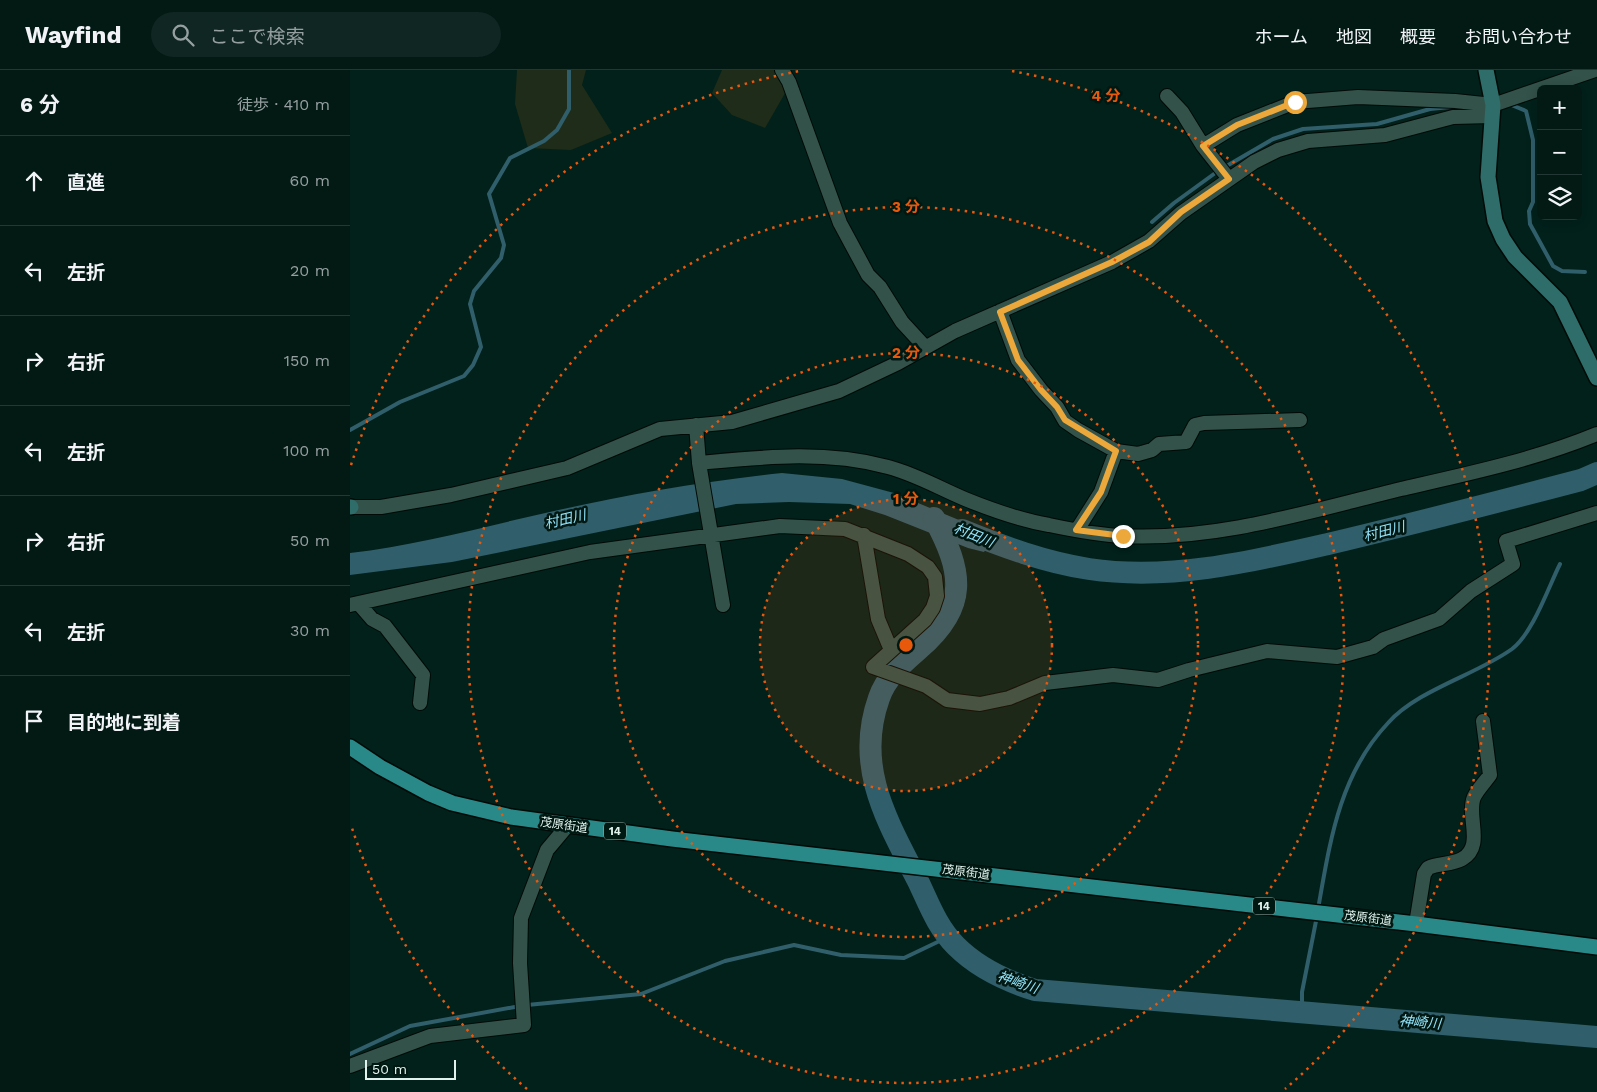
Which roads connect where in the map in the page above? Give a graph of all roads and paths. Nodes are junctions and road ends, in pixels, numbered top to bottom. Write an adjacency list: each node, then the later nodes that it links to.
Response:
1 (782, 70): 9 (street)
2 (1486, 70): 5 (street)
3 (1595, 70): 5 (street)
4 (1167, 96): 6 (street)
5 (1493, 111): 6 (street); 7 (street); 10 (street)
6 (1203, 146): 7 (street)
7 (1229, 179): 8 (street)
8 (1000, 312): 9 (street); 14 (street)
9 (925, 347): 12 (street)
10 (1597, 378)
11 (1300, 420): 14 (street)
12 (696, 425): 15 (street); 16 (street)
13 (1597, 434): 18 (street)
14 (1116, 451): 18 (street)
15 (699, 463): 18 (street); 20 (street)
16 (351, 507)
17 (1597, 513): 23 (street)
18 (1076, 530)
19 (864, 535): 20 (street); 23 (street); 23 (street)
20 (710, 536): 21 (street); 22 (street)
21 (354, 604): 24 (street)
22 (722, 605)
23 (891, 650)
24 (420, 703)
25 (1483, 721): 28 (street)
26 (350, 747): 27 (main road, 茂原街道 / 14)
27 (568, 825): 28 (main road, 茂原街道 / 14); 30 (street)
28 (1416, 924): 29 (main road, 茂原街道 / 14)
29 (1597, 947)
30 (350, 1066)

